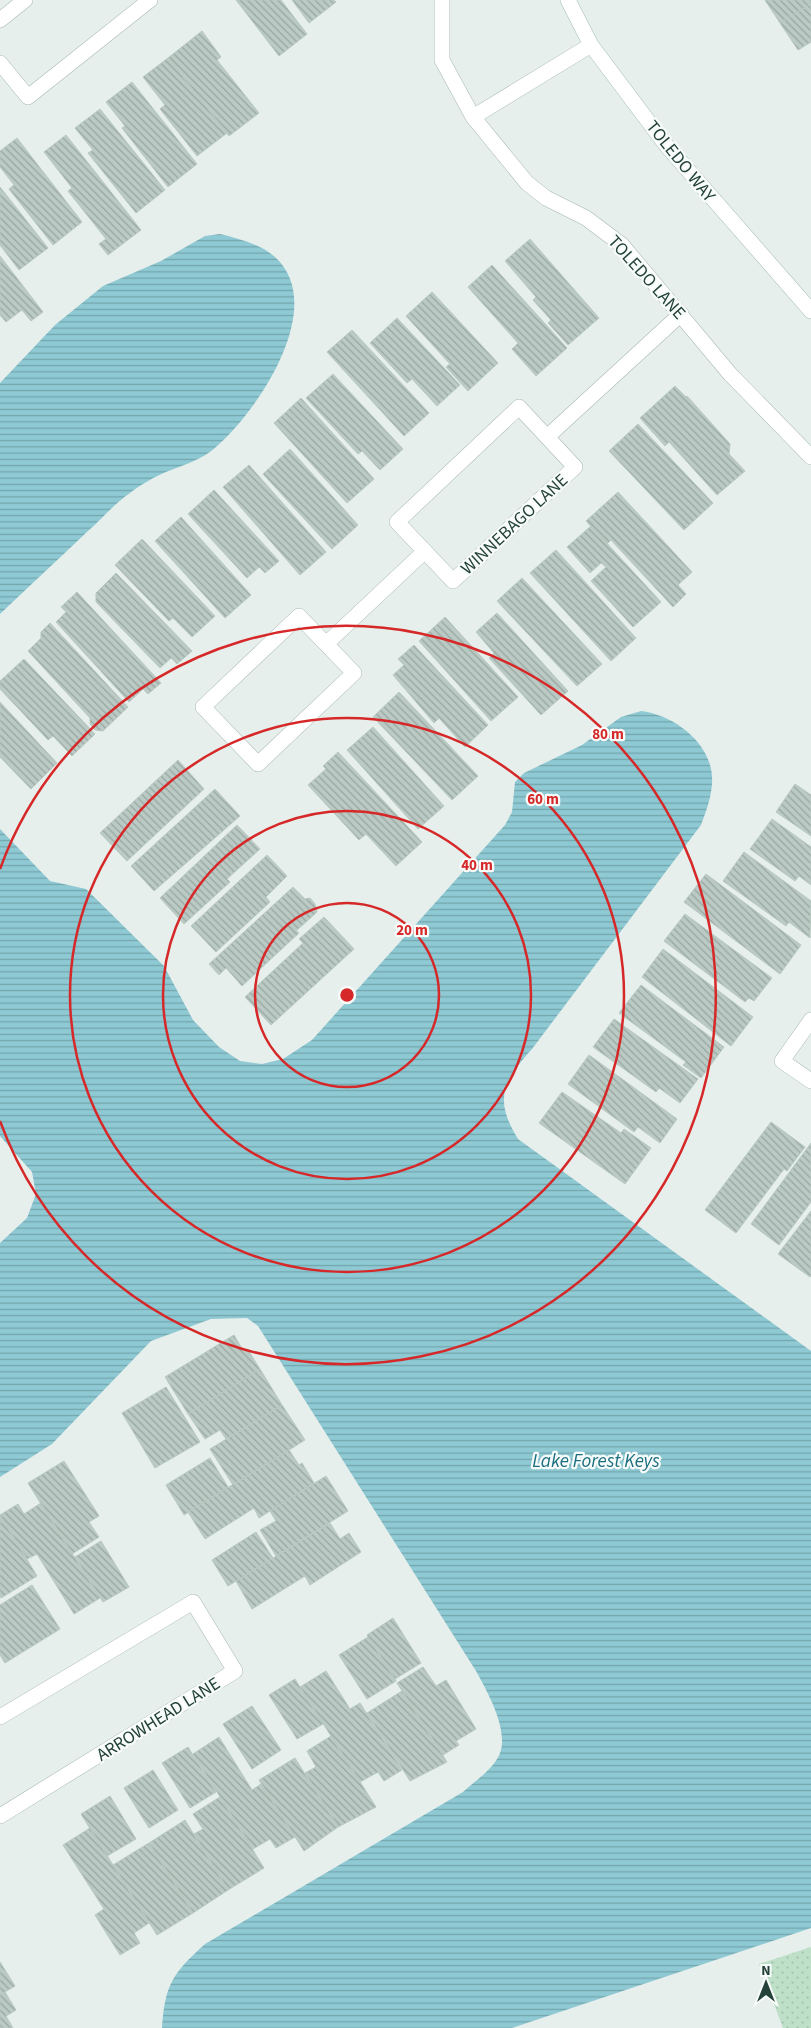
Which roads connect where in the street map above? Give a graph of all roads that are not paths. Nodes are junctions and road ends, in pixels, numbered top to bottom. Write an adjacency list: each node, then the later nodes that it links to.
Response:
1 (25, 0): 5 (street)
2 (150, 0): 7 (street)
3 (442, 0): 8 (street, TOLEDO LANE)
4 (568, 0): 6 (street, TOLEDO WAY)
5 (0, 20)
6 (591, 45): 8 (street); 9 (street, TOLEDO WAY)
7 (1, 65)
8 (474, 117): 10 (street, TOLEDO LANE)
9 (811, 310)
10 (681, 314): 11 (street); 12 (street, TOLEDO LANE)
11 (547, 437): 13 (street, WINNEBAGO LANE); 13 (street, WINNEBAGO LANE)
12 (811, 457)
13 (425, 551): 14 (street)
14 (326, 644): 14 (street)
15 (811, 1020): 16 (street)
16 (811, 1081)
17 (0, 1717): 18 (street, ARROWHEAD LANE)
18 (0, 1816)

